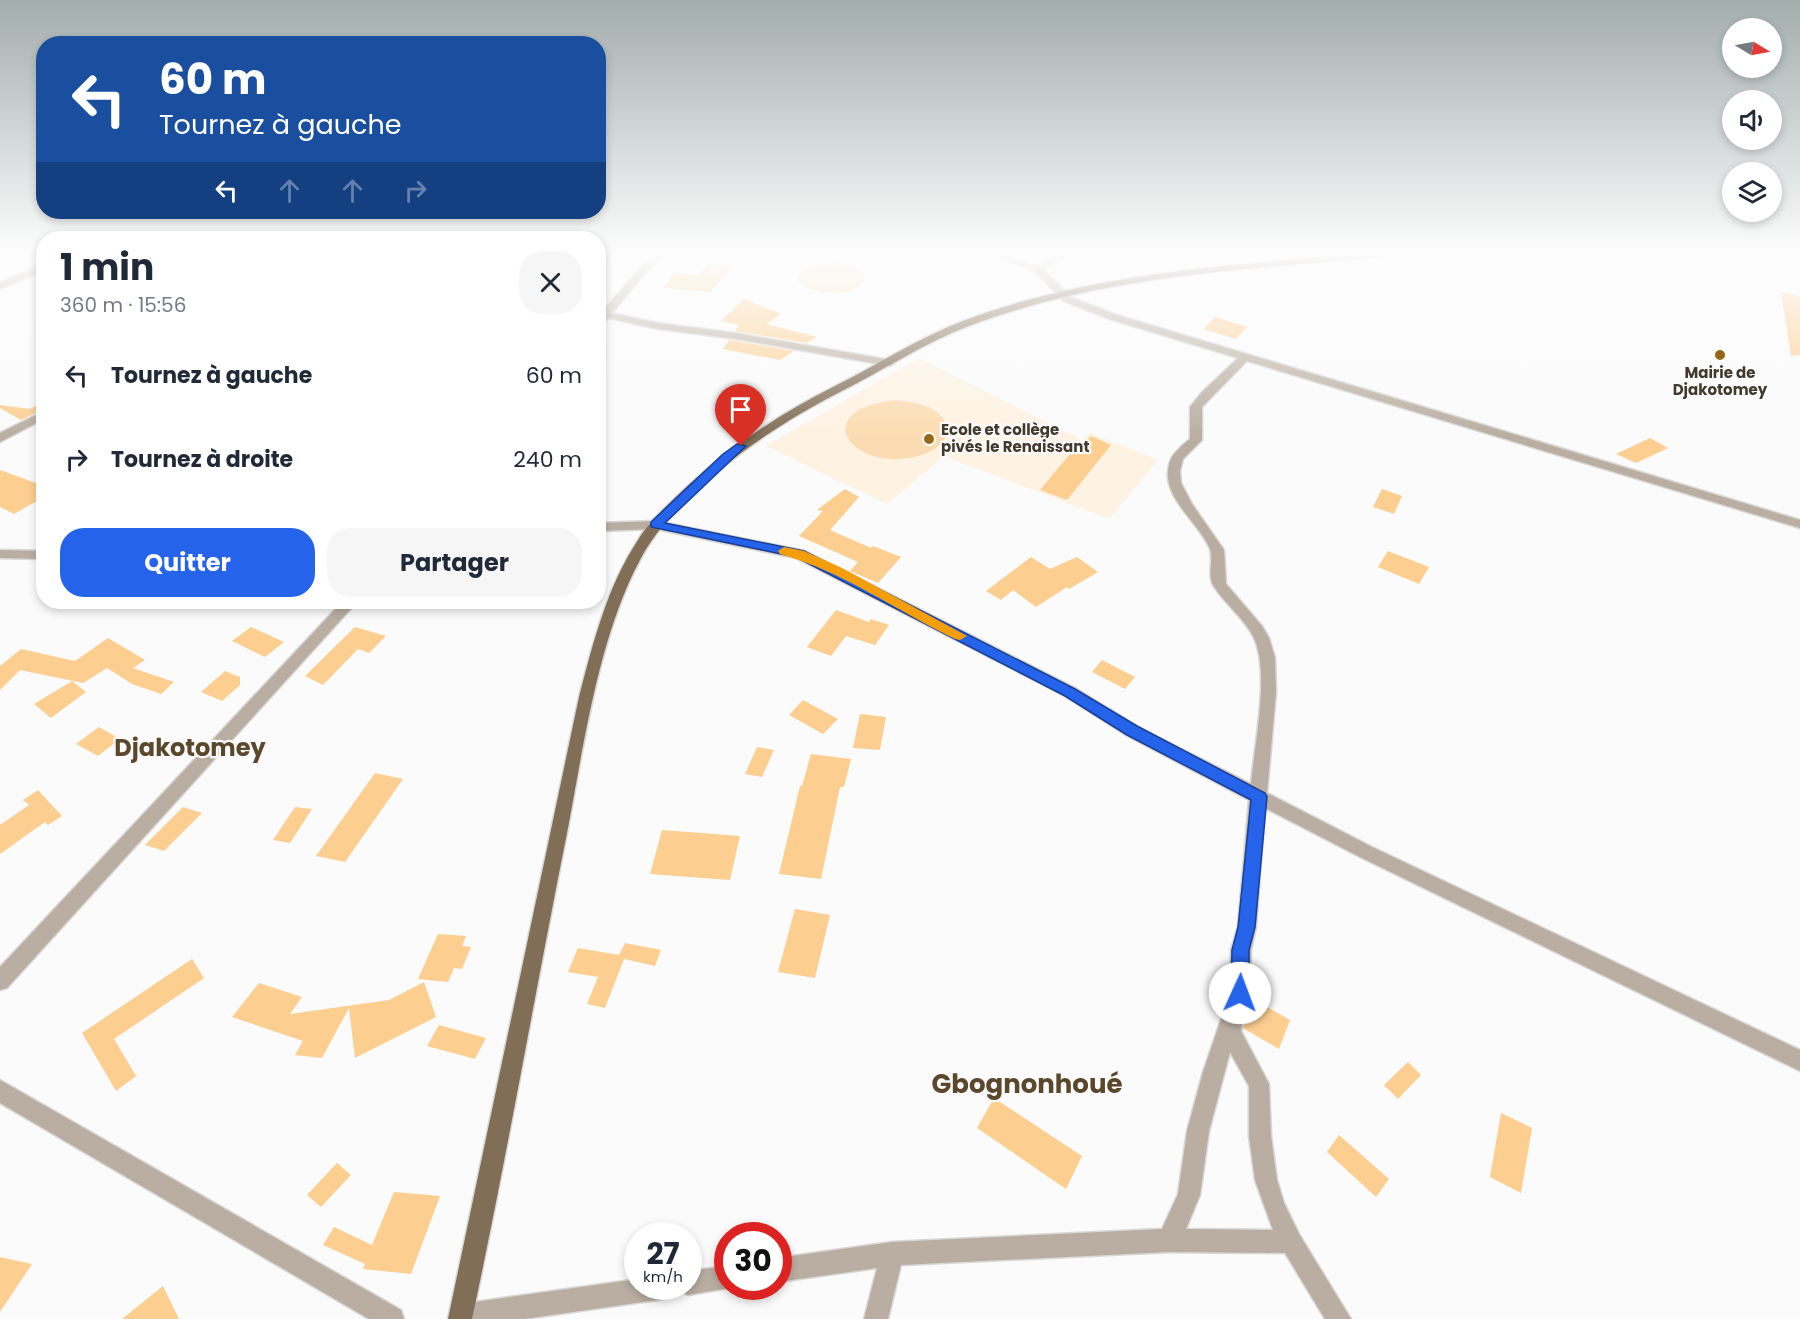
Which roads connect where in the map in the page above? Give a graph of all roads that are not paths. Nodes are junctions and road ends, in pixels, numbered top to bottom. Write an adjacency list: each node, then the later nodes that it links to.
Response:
1 (606, 314): 5 (street)
2 (998, 314): 5 (main road)
3 (1104, 314): 4 (street)
4 (1244, 358): 8 (street); 14 (street)
5 (890, 363): 9 (main road)
6 (36, 418): 7 (street)
7 (0, 438)
8 (1800, 524)
9 (656, 525): 10 (street); 14 (street); 24 (main road)
10 (606, 527)
11 (0, 554): 12 (street)
12 (36, 555)
13 (344, 609): 15 (street)
14 (1259, 797): 16 (street); 17 (street)
15 (0, 981)
16 (1232, 1018): 19 (street); 20 (street)
17 (1800, 1061)
18 (0, 1091): 25 (street)
19 (1169, 1240): 20 (street); 21 (street)
20 (1291, 1242): 27 (street)
21 (892, 1254): 22 (street); 26 (street)
22 (792, 1268)
23 (624, 1293): 24 (street)
24 (461, 1318)
25 (392, 1319)
26 (876, 1319)
27 (1339, 1319)

